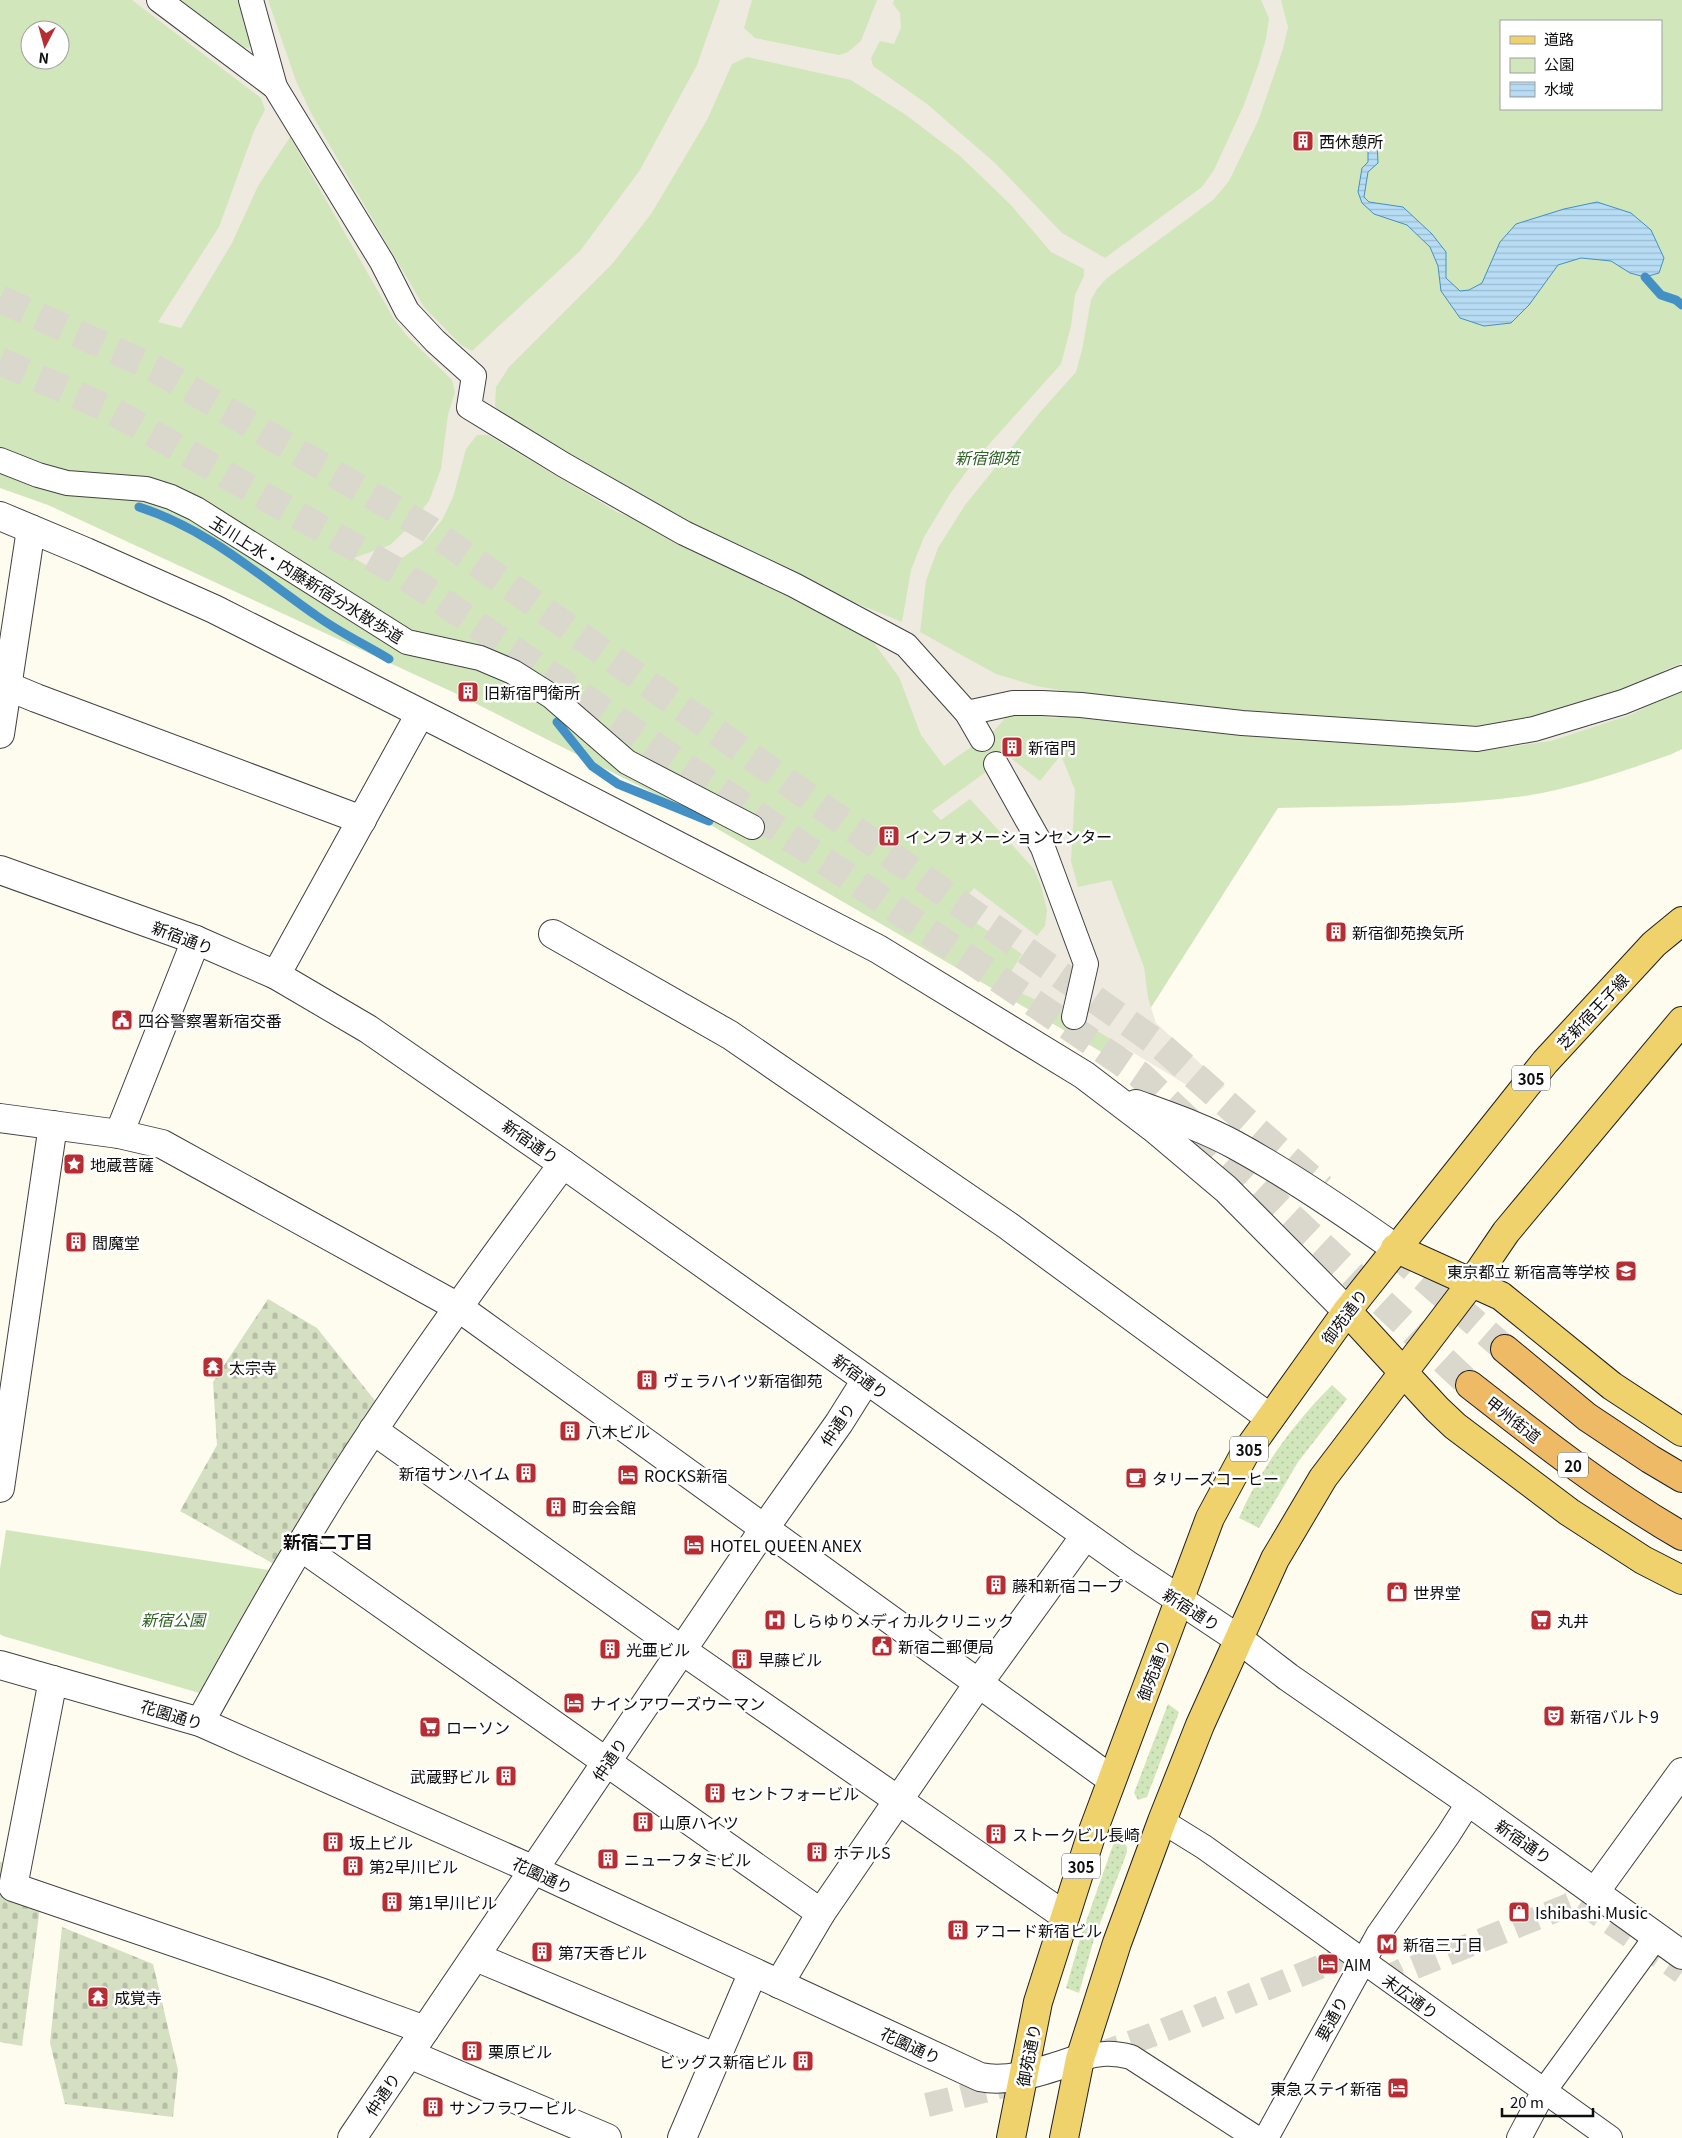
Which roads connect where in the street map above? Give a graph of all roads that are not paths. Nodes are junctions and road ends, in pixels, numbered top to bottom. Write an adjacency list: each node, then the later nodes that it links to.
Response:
1 (159, 0): 3 (street)
2 (251, 0): 3 (street)
3 (275, 87): 9 (street)
4 (0, 460): 15 (street, 玉川上水・内藤新宿分水散歩道)
5 (0, 516): 6 (street)
6 (31, 529): 8 (street); 10 (street)
7 (1682, 678): 9 (street)
8 (4, 684): 11 (street); 14 (street)
9 (967, 713): 12 (street)
10 (420, 714): 14 (street); 23 (street)
11 (0, 734)
12 (982, 739)
13 (996, 764): 21 (street)
14 (362, 820): 20 (street)
15 (752, 827)
16 (0, 870): 19 (street, 新宿通り)
17 (1682, 921): 30 (main road, 芝新宿王子線 / 305)
18 (553, 934): 38 (street)
19 (196, 940): 20 (street, 新宿通り); 26 (street)
20 (276, 976): 28 (street, 新宿通り)
21 (1074, 1017)
22 (1682, 1020): 31 (main road)
23 (1100, 1088): 27 (street); 29 (street)
24 (0, 1118): 25 (street)
25 (53, 1125): 26 (street); 42 (street)
26 (119, 1134): 32 (street)
27 (1258, 1158): 29 (street); 30 (street)
28 (563, 1164): 32 (street); 36 (street, 新宿通り)
29 (1226, 1189): 33 (street)
30 (1395, 1248): 31 (main road); 33 (main road, 御苑通り / 305)
31 (1472, 1282): 35 (main road); 40 (main road)
32 (458, 1307): 39 (street); 43 (street)
33 (1347, 1311): 35 (main road); 38 (main road, 御苑通り / 305)
34 (1505, 1349): 41 (highway)
35 (1403, 1373): 47 (main road); 49 (main road)
36 (866, 1380): 43 (street, 仲通り); 44 (street, 新宿通り)
37 (1470, 1385): 45 (highway, 甲州街道 / 20)
38 (1270, 1418): 48 (main road, 御苑通り / 305)
39 (373, 1430): 46 (street); 50 (street)
40 (1682, 1432)
41 (1682, 1478)
42 (0, 1488)
43 (764, 1529): 50 (street, 仲通り); 53 (street)
44 (1085, 1536): 48 (street, 新宿通り); 53 (street)
45 (1682, 1536)
46 (301, 1546): 54 (street); 55 (street)
47 (1682, 1580)
48 (1179, 1601): 49 (street, 新宿通り); 57 (main road, 御苑通り / 305)
49 (1240, 1640): 59 (street, 新宿通り); 60 (main road)
50 (683, 1651): 55 (street, 仲通り); 58 (street)
51 (0, 1664): 52 (street, 花園通り)
52 (53, 1680): 54 (street, 花園通り); 71 (street)
53 (978, 1684): 57 (street); 58 (street)
54 (200, 1722): 61 (street, 花園通り)
55 (607, 1762): 61 (street, 仲通り); 63 (street)
56 (1682, 1772): 62 (street)
57 (1111, 1779): 64 (main road, 御苑通り / 305)
58 (899, 1801): 63 (street); 64 (street)
59 (1469, 1802): 62 (street, 新宿通り); 68 (street, 要通り)
60 (1162, 1821): 68 (street, 末広通り); 74 (main road)
61 (534, 1870): 67 (street, 仲通り); 69 (street, 花園通り)
62 (1595, 1892): 65 (street, 新宿通り)
63 (821, 1913): 70 (street)
64 (1065, 1916): 75 (main road, 御苑通り / 305)
65 (1656, 1937): 66 (street, 新宿通り); 76 (street)
66 (1682, 1955)
67 (476, 1957): 71 (street, 仲通り); 73 (street)
68 (1362, 1960): 76 (street, 末広通り); 83 (street, 要通り)
69 (753, 1972): 70 (street, 花園通り); 73 (street)
70 (779, 1984): 75 (street, 花園通り)
71 (425, 2030): 72 (street, 仲通り)
72 (409, 2054): 77 (street, 仲通り); 78 (street)
73 (717, 2058): 79 (street)
74 (1080, 2059): 75 (street, 花園通り); 81 (main road); 82 (street)
75 (1024, 2075): 80 (main road, 御苑通り / 305)
76 (1544, 2091): 84 (street); 85 (street, 末広通り)
77 (352, 2138)
78 (607, 2138)
79 (682, 2138)
80 (1011, 2138)
81 (1064, 2138)
82 (1256, 2138)
83 (1266, 2138)
84 (1519, 2138)
85 (1610, 2138)

